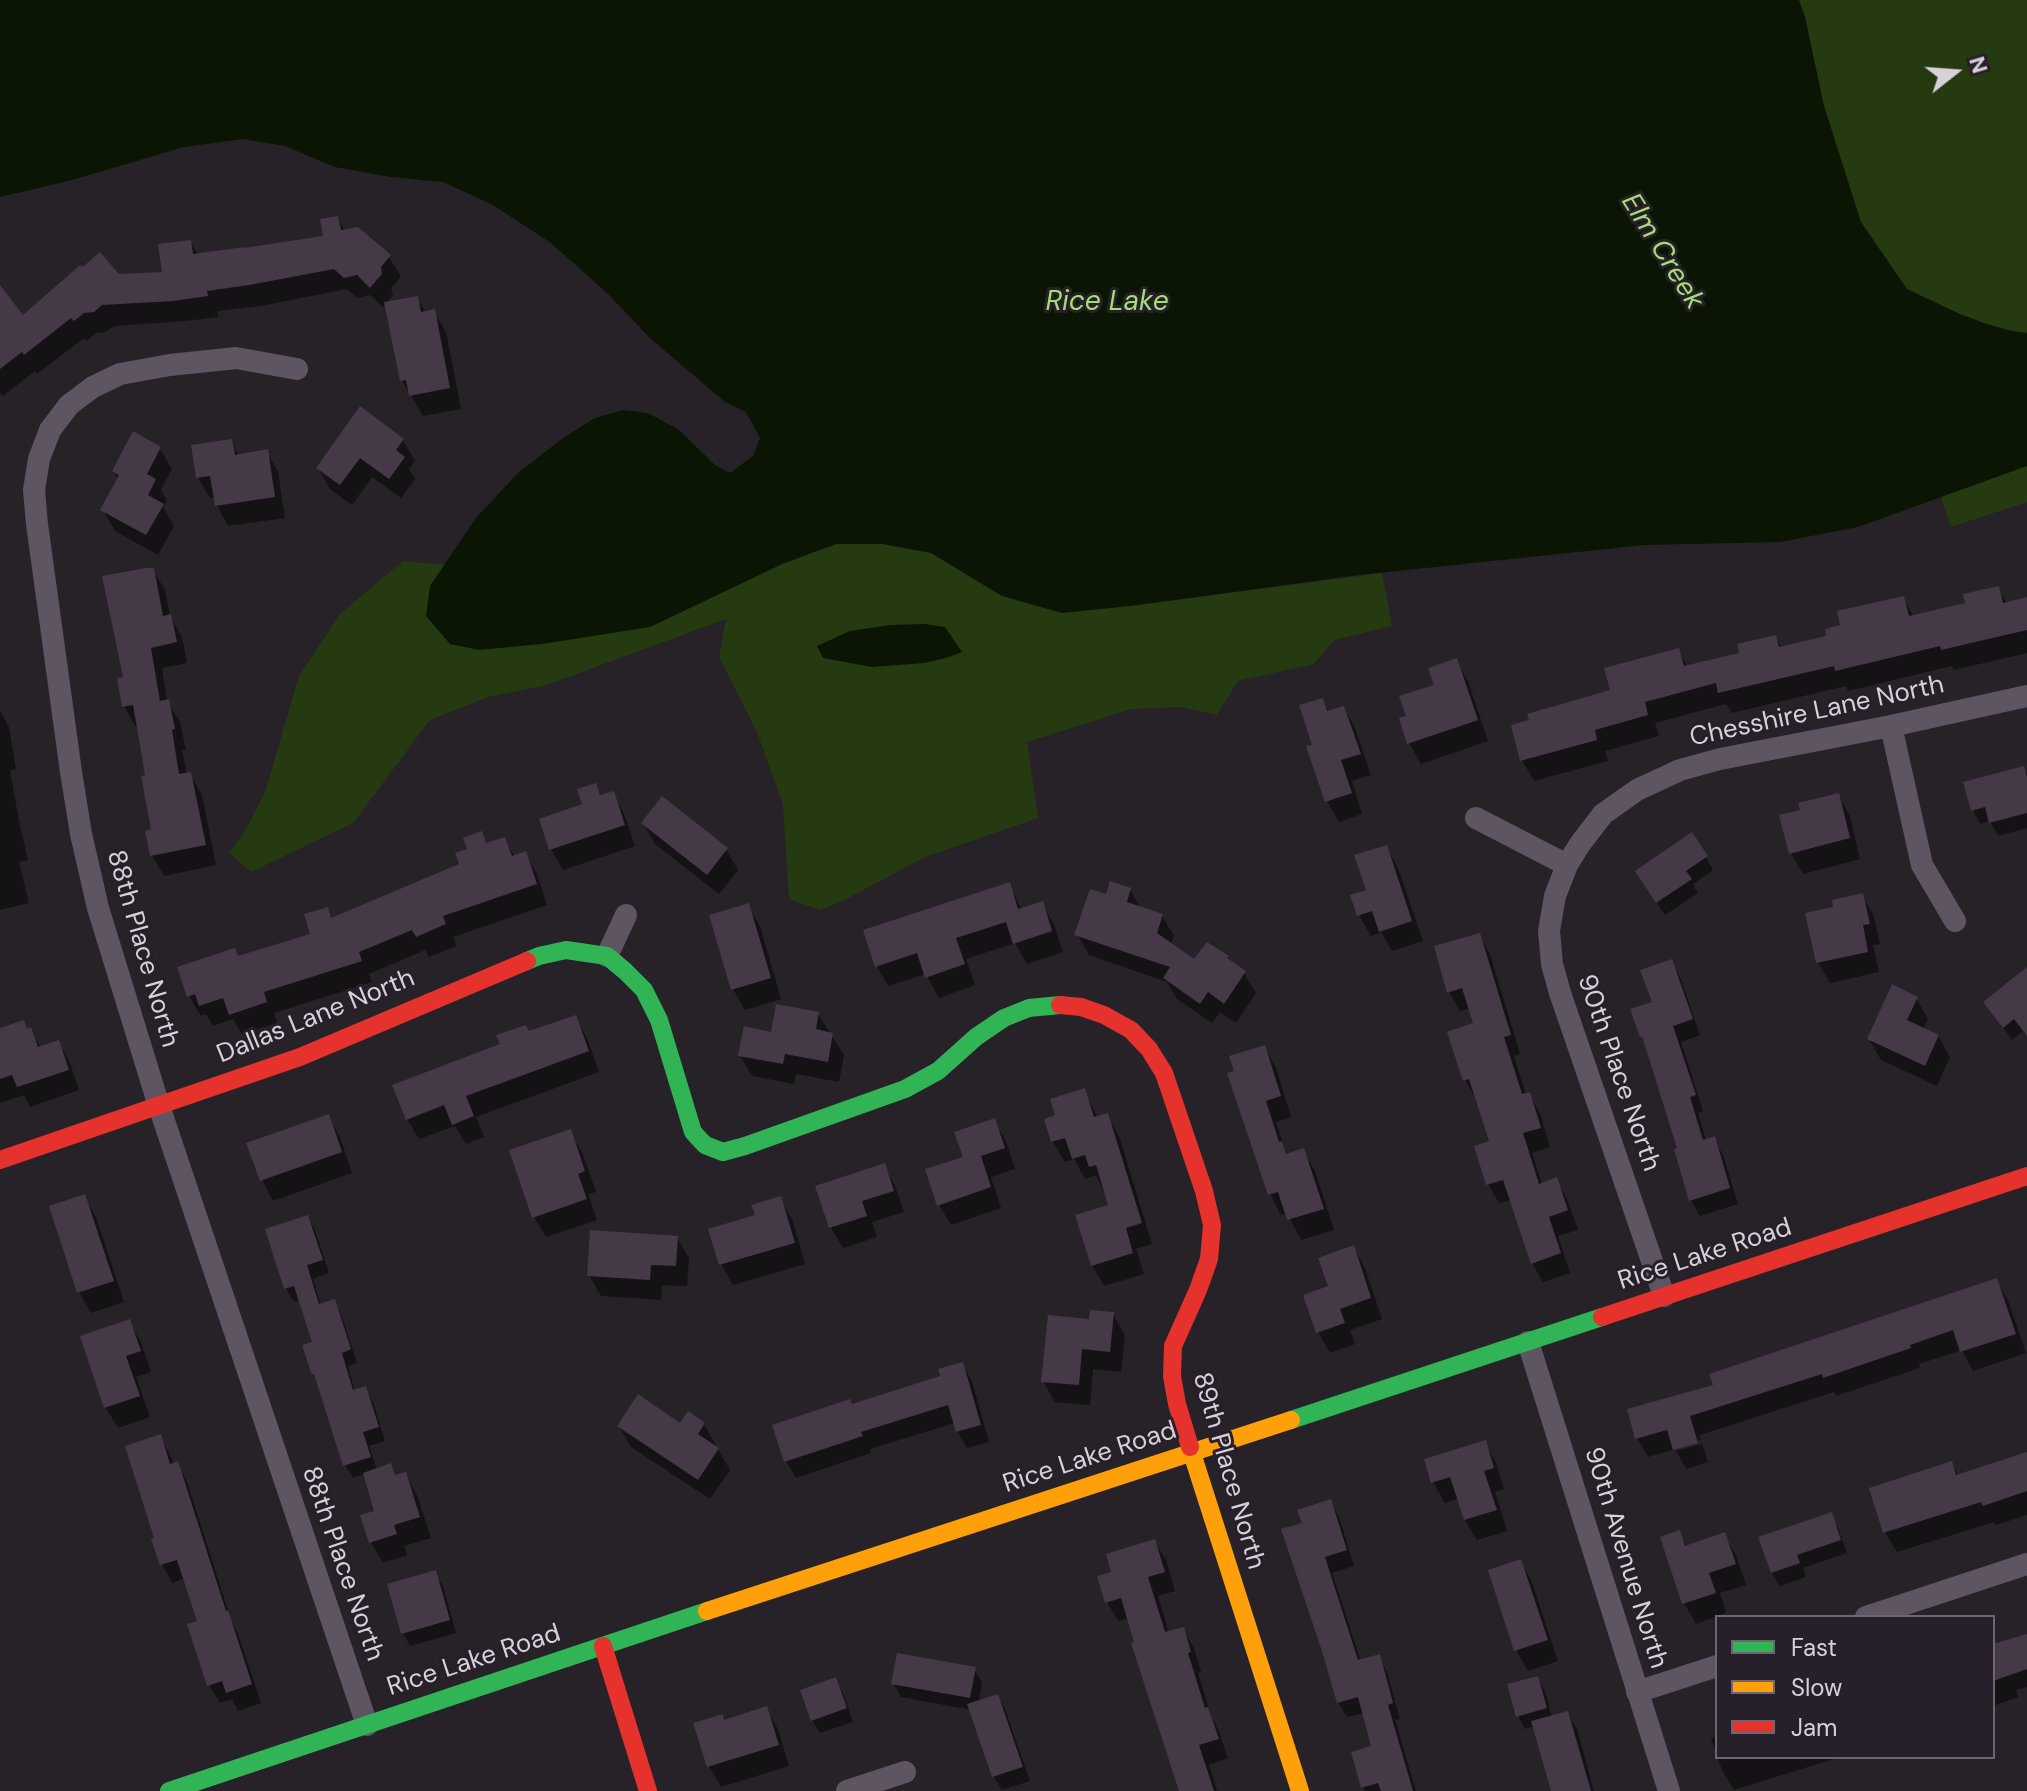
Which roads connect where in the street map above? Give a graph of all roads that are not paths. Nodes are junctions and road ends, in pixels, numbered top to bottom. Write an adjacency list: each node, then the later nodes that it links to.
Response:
1 (297, 369): 9 (street, 88th Place North)
2 (2027, 696): 3 (street, Chesshire Lane North)
3 (1891, 726): 5 (street, Chesshire Lane North); 7 (street)
4 (1476, 818): 5 (street)
5 (1567, 865): 12 (street, 90th Place North)
6 (626, 915): 8 (street)
7 (1955, 921)
8 (607, 956): 9 (street, Dallas Lane North); 14 (street, 89th Place North)
9 (159, 1106): 10 (street, Dallas Lane North); 20 (street, 88th Place North)
10 (0, 1160)
11 (2025, 1182): 12 (street, Rice Lake Road)
12 (1664, 1296): 13 (street, Rice Lake Road)
13 (1528, 1342): 14 (street, Rice Lake Road); 19 (street, 90th Avenue North)
14 (1191, 1452): 17 (street, Rice Lake Road); 25 (street, 89th Place North)
15 (2027, 1564): 16 (street)
16 (1872, 1615)
17 (603, 1646): 20 (street, Rice Lake Road); 23 (street)
18 (1715, 1667): 19 (street)
19 (1637, 1692): 26 (street, 90th Avenue North)
20 (367, 1725): 22 (street, Rice Lake Road)
21 (905, 1772): 24 (street)
22 (169, 1791)
23 (648, 1791)
24 (847, 1791)
25 (1300, 1791)
26 (1669, 1791)

